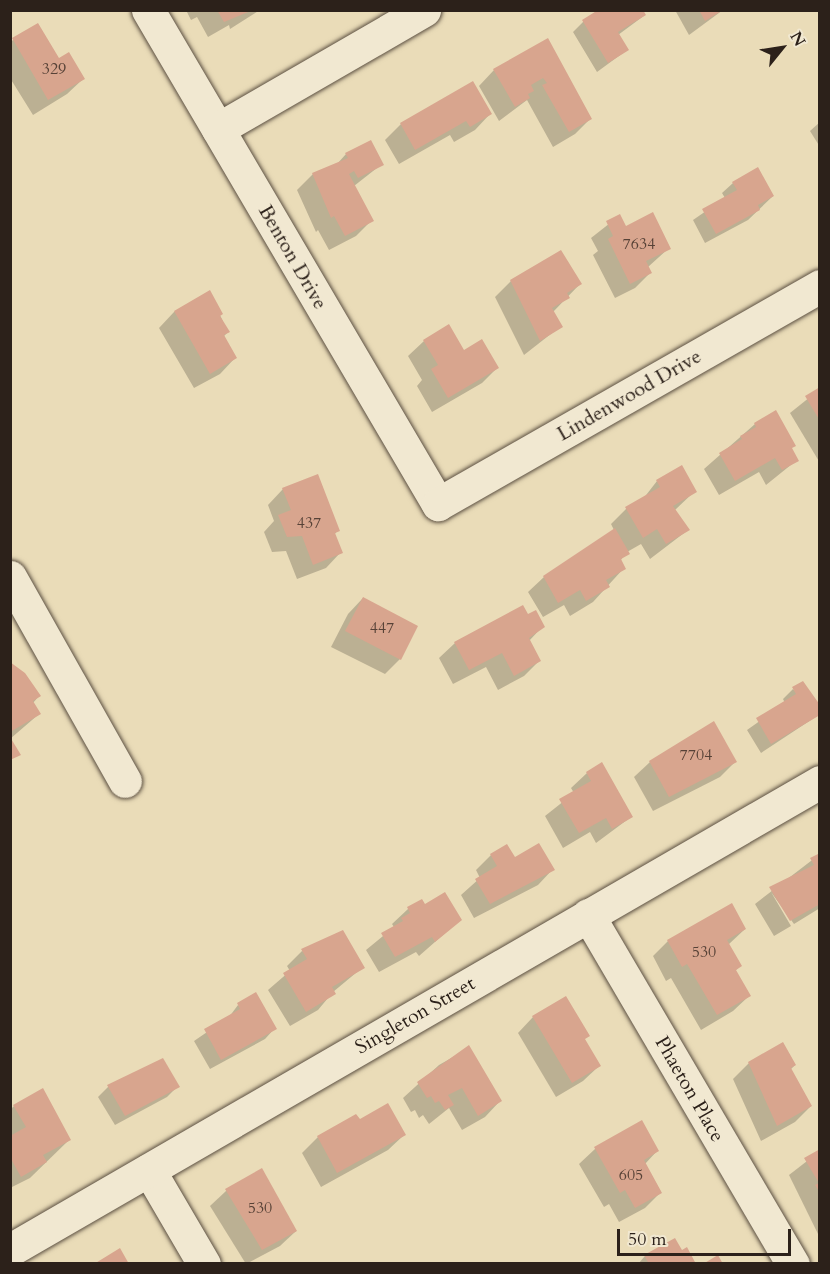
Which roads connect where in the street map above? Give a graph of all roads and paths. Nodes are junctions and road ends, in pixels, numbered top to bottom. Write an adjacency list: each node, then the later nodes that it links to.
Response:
1 (148, 10): 3 (street, Benton Drive)
2 (424, 10): 3 (street)
3 (218, 129): 5 (street, Benton Drive)
4 (819, 286): 5 (street, Lindenwood Drive)
5 (438, 504)
6 (10, 577): 7 (street)
7 (125, 781)
8 (819, 782): 9 (street, Singleton Street)
9 (588, 915): 10 (street, Singleton Street); 13 (street, Phaeton Place)
10 (149, 1170): 11 (street, Singleton Street); 12 (street)
11 (10, 1250)
12 (204, 1263)
13 (793, 1263)

